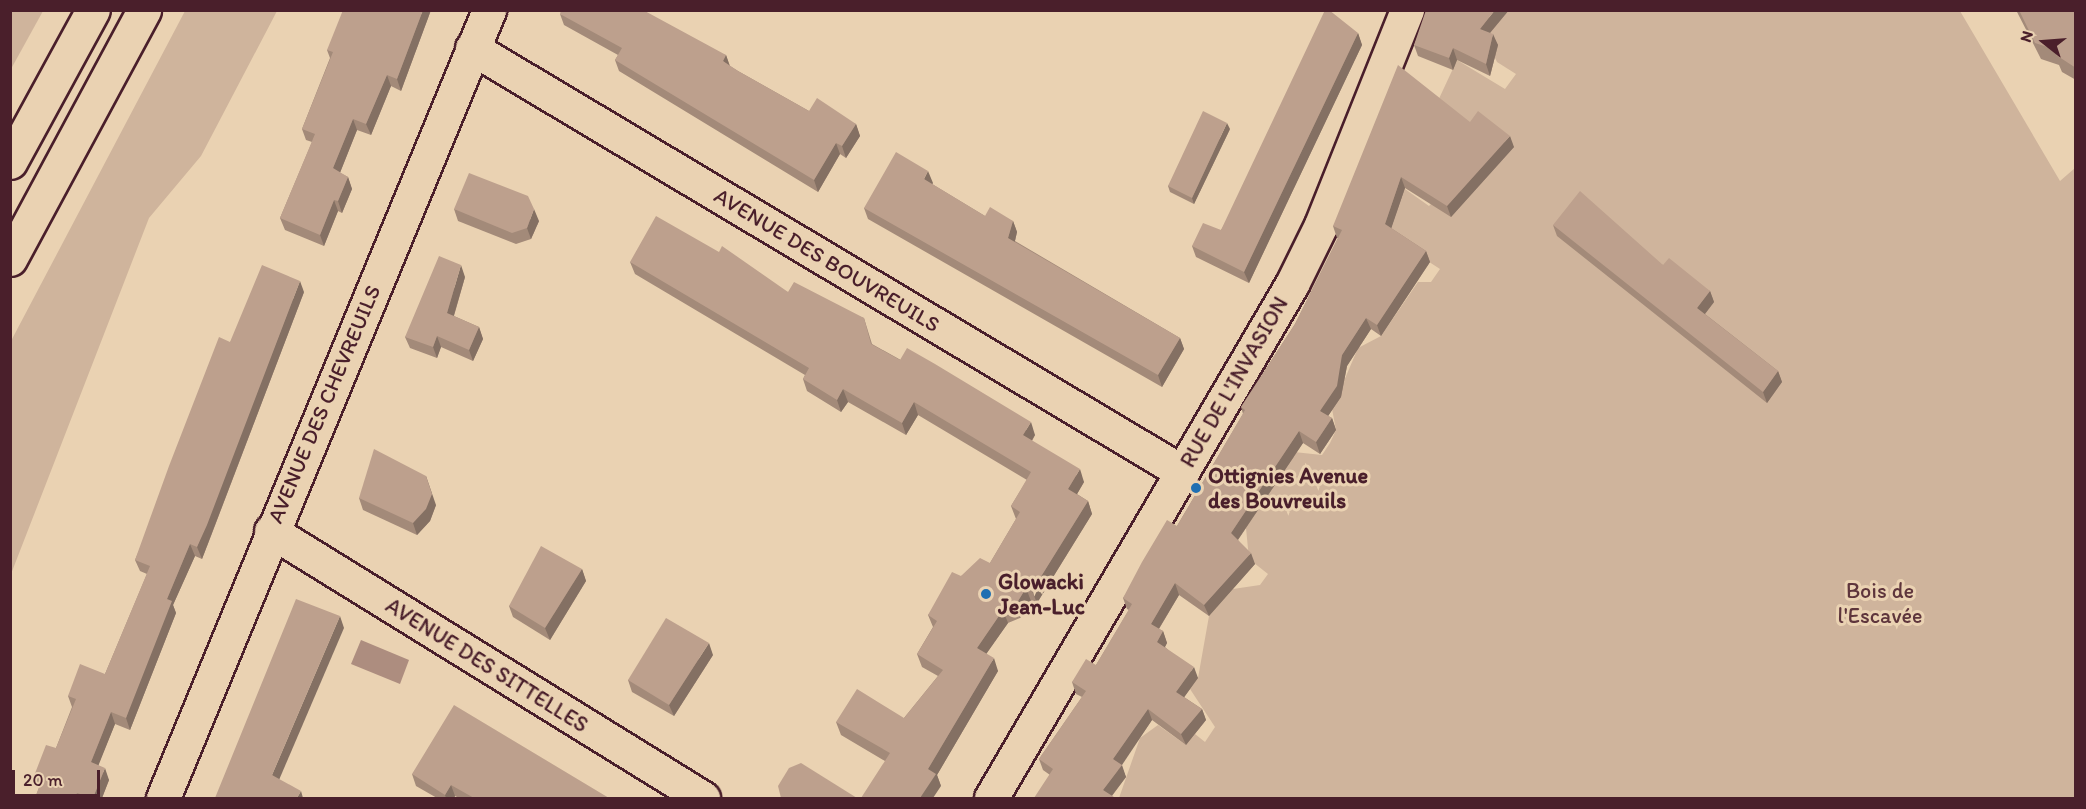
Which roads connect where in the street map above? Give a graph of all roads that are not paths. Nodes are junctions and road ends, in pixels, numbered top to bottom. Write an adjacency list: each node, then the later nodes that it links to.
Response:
1 (93, 10): 6 (main road)
2 (144, 10): 7 (main road)
3 (489, 10): 5 (main road, AVENUE DES CHEVREUILS)
4 (1407, 10): 8 (main road, RUE DE L'INVASION)
5 (472, 48): 8 (main road, AVENUE DES BOUVREUILS); 9 (main road, AVENUE DES CHEVREUILS)
6 (10, 162)
7 (10, 259)
8 (1182, 472): 12 (main road, RUE DE L'INVASION)
9 (272, 531): 10 (main road, AVENUE DES CHEVREUILS); 11 (main road, AVENUE DES SITTELLES)
10 (163, 798)
11 (703, 798)
12 (991, 798)

